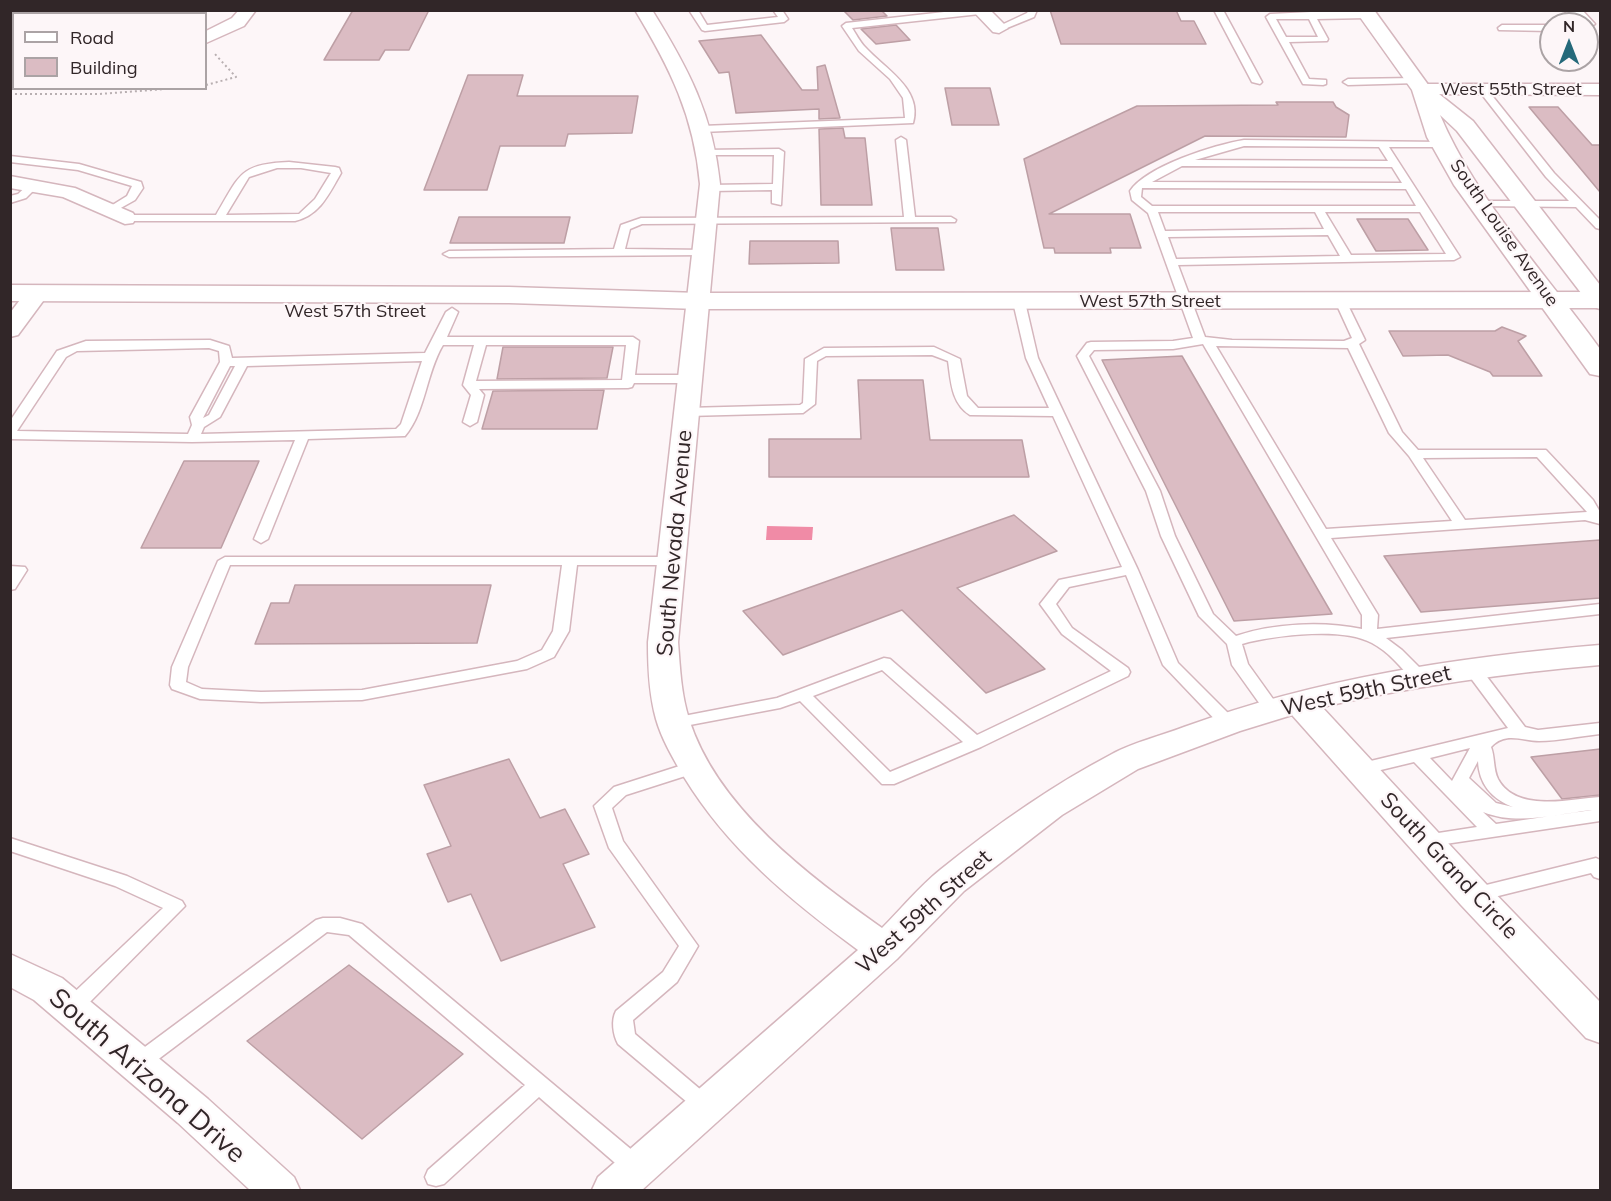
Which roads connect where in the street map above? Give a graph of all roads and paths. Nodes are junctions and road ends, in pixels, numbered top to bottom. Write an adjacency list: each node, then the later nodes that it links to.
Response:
1 (248, 10): 14 (street)
2 (643, 10): 24 (street, South Nevada Avenue)
3 (693, 10): 4 (lane)
4 (777, 10)
5 (1033, 10): 10 (lane)
6 (1218, 10): 15 (lane)
7 (980, 11): 10 (street); 24 (lane)
8 (1365, 13): 9 (lane); 18 (main road, South Louise Avenue)
9 (1311, 15): 13 (lane); 13 (lane)
10 (999, 28)
11 (1502, 28): 12 (lane)
12 (1539, 28)
13 (1281, 40): 16 (lane)
14 (208, 45): 19 (path)
15 (1257, 82)
16 (1324, 83)
17 (1349, 84): 18 (lane)
18 (1418, 85): 21 (street, West 55th Street); 27 (main road, South Louise Avenue); 41 (main road, South Louise Avenue)
19 (207, 86)
20 (153, 90): 23 (path)
21 (1484, 90): 22 (street, West 55th Street); 42 (lane)
22 (1600, 90)
23 (10, 94)
24 (702, 129): 28 (street, South Nevada Avenue)
25 (901, 140): 48 (lane)
26 (1382, 144): 27 (lane); 30 (lane); 31 (lane)
27 (1441, 144): 40 (main road, South Louise Avenue)
28 (707, 152): 36 (lane); 37 (street, South Nevada Avenue)
29 (10, 159): 46 (lane)
30 (1183, 163): 31 (lane); 34 (lane)
31 (1395, 164): 35 (lane)
32 (10, 182): 33 (street)
33 (35, 184): 38 (lane); 46 (street)
34 (1139, 185): 35 (lane); 43 (lane)
35 (1408, 186): 45 (lane)
36 (777, 187): 37 (lane); 39 (lane)
37 (710, 188): 50 (street, South Nevada Avenue)
38 (10, 200)
39 (777, 203)
40 (1480, 204): 41 (lane); 62 (main road, South Louise Avenue)
41 (1527, 204): 42 (lane); 59 (main road, South Louise Avenue)
42 (1578, 204): 51 (lane)
43 (1149, 209): 44 (lane); 53 (lane)
44 (1318, 209): 45 (lane); 52 (lane)
45 (1424, 209): 57 (lane)
46 (118, 214): 47 (lane)
47 (219, 218): 47 (lane)
48 (910, 220): 49 (lane); 50 (lane)
49 (951, 220)
50 (707, 221): 54 (street, South Nevada Avenue); 56 (lane)
51 (1600, 226)
52 (1332, 232): 53 (lane); 57 (lane)
53 (1161, 234): 58 (lane)
54 (704, 252): 56 (lane); 60 (street, South Nevada Avenue)
55 (449, 254): 56 (lane)
56 (618, 254)
57 (1348, 260): 58 (lane)
58 (1172, 262): 64 (lane)
59 (1600, 300): 62 (main road, West 57th Street)
60 (699, 301): 63 (main road, West 57th Street); 65 (main road, West 57th Street); 66 (main road, West 57th Street); 75 (street, South Nevada Avenue)
61 (1341, 301): 62 (main road, West 57th Street); 64 (main road, West 57th Street); 70 (lane)
62 (1552, 301): 74 (main road, South Louise Avenue)
63 (1019, 302): 64 (main road, West 57th Street); 79 (lane)
64 (1188, 302): 67 (lane)
65 (18, 308): 66 (main road, West 57th Street)
66 (452, 312): 68 (lane)
67 (1203, 340): 70 (lane); 88 (lane); 97 (lane)
68 (439, 341): 69 (lane); 71 (lane)
69 (481, 341): 76 (lane); 77 (lane)
70 (1352, 343): 85 (lane)
71 (429, 357): 73 (lane); 83 (lane)
72 (226, 362): 73 (lane); 81 (lane); 82 (lane)
73 (243, 362): 81 (lane)
74 (1600, 368)
75 (691, 379): 76 (lane); 78 (street, South Nevada Avenue)
76 (628, 380): 77 (lane)
77 (469, 385): 80 (lane)
78 (687, 412): 79 (lane); 91 (street, South Nevada Avenue)
79 (1057, 412): 93 (lane)
80 (470, 422)
81 (199, 425): 84 (lane)
82 (10, 433): 84 (lane)
83 (303, 436): 84 (lane); 89 (lane)
84 (192, 438)
85 (1414, 454): 86 (lane); 87 (lane)
86 (1599, 519): 87 (lane)
87 (1461, 524): 88 (lane)
88 (1322, 534): 96 (lane)
89 (261, 538)
90 (570, 561): 90 (lane); 91 (lane)
91 (672, 561): 103 (street, South Nevada Avenue)
92 (10, 570): 94 (lane)
93 (1131, 570): 104 (lane); 107 (lane)
94 (10, 586)
95 (1600, 609): 96 (lane)
96 (1369, 635): 97 (lane); 100 (lane)
97 (1234, 642): 102 (lane)
98 (1600, 656): 99 (street, West 59th Street)
99 (1472, 669): 100 (street, West 59th Street); 106 (lane)
100 (1419, 677): 102 (street, West 59th Street)
101 (802, 694): 103 (lane); 107 (lane); 107 (lane)
102 (1286, 706): 104 (street, West 59th Street); 111 (street, South Grand Circle)
103 (675, 723): 110 (street, South Nevada Avenue)
104 (1228, 723): 120 (street, West 59th Street)
105 (1600, 728): 106 (lane)
106 (1519, 731): 108 (lane)
107 (975, 743)
108 (1485, 744): 109 (lane); 113 (lane); 113 (lane)
109 (1418, 756): 111 (lane); 115 (lane)
110 (695, 767): 120 (street, South Nevada Avenue); 126 (lane)
111 (1360, 769): 116 (street, South Grand Circle)
112 (1600, 803): 113 (lane)
113 (1548, 809)
114 (1600, 815): 115 (lane)
115 (1492, 831): 116 (lane)
116 (1425, 841): 119 (street, South Grand Circle)
117 (10, 844): 122 (lane)
118 (1599, 867): 119 (lane)
119 (1474, 896): 123 (street, South Grand Circle)
120 (884, 949): 126 (street, West 59th Street)
121 (10, 969): 122 (street, South Arizona Drive)
122 (70, 1008): 124 (street, South Arizona Drive)
123 (1600, 1027)
124 (137, 1064): 125 (lane); 129 (street, South Arizona Drive)
125 (539, 1085): 127 (lane); 128 (lane)
126 (707, 1107): 128 (street, West 59th Street)
127 (436, 1177)
128 (625, 1179)
129 (279, 1191)

